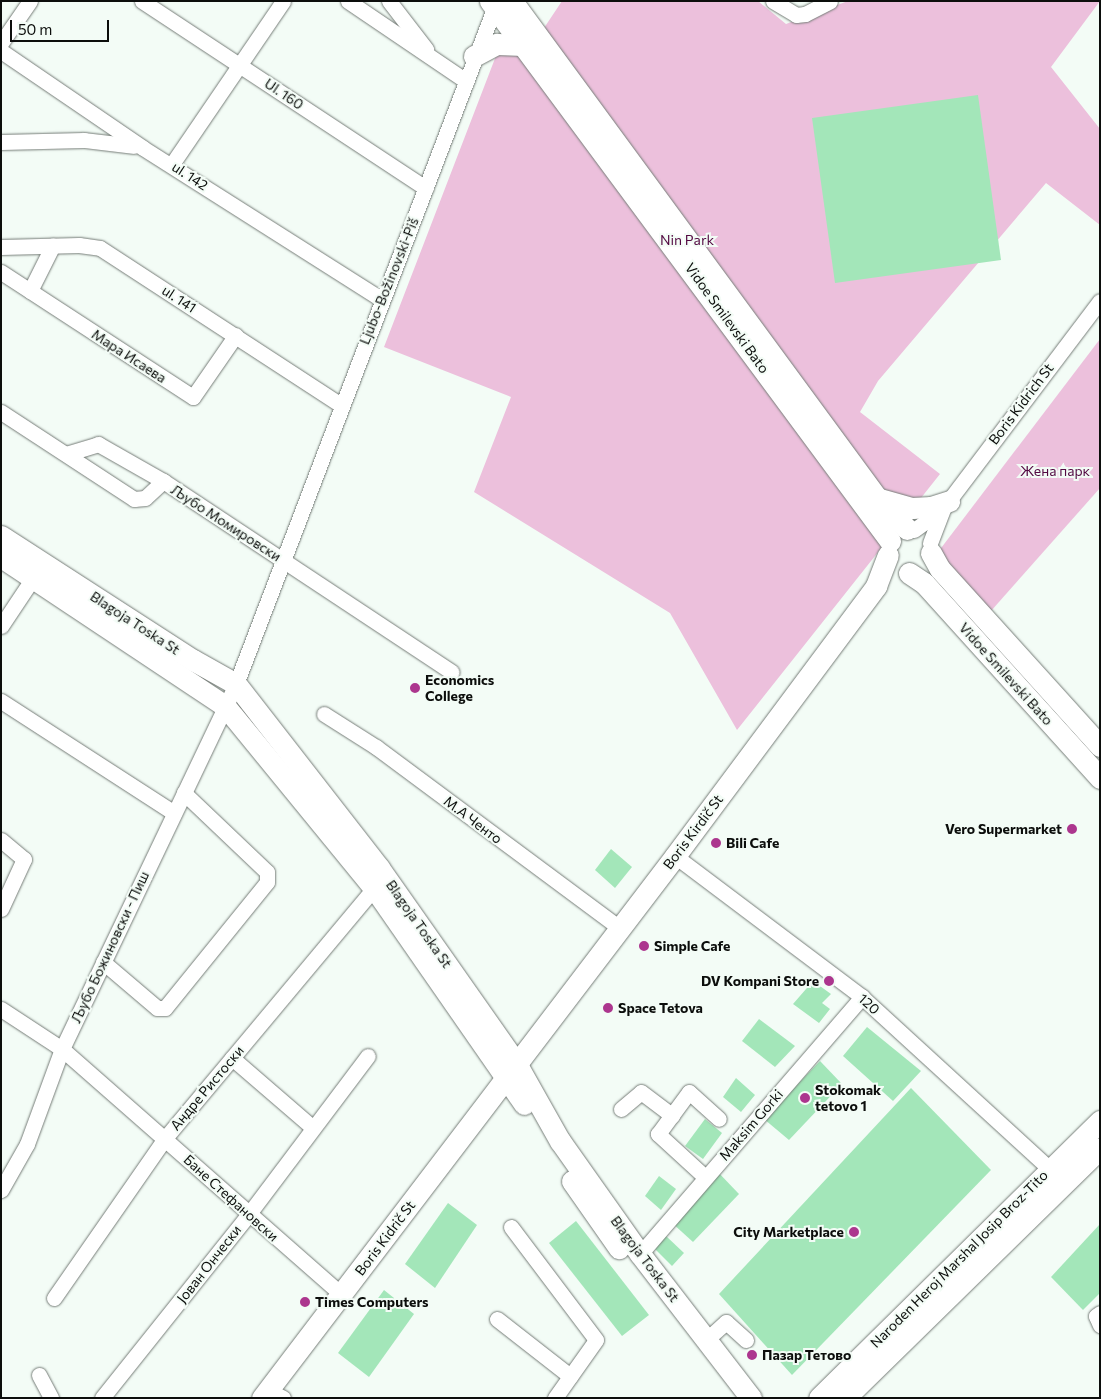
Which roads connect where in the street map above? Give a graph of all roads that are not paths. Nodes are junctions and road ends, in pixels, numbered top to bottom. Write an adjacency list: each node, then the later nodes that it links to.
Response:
1 (30, 1): 9 (street)
2 (142, 1): 14 (street, Ul. 160)
3 (283, 1): 14 (street)
4 (348, 1): 12 (street)
5 (389, 1): 12 (street)
6 (773, 1): 7 (street)
7 (830, 1)
8 (498, 3): 10 (street, Vidoe Smilevski Bato); 13 (street, Ljubo-Božinovski-Piš); 31 (street, Vidoe Smilevski Bato)
9 (1, 43)
10 (523, 45): 13 (street); 34 (street, Vidoe Smilevski Bato)
11 (1, 51): 17 (street, ul. 142)
12 (431, 56): 15 (street)
13 (474, 56): 15 (street, Ljubo-Božinovski-Piš)
14 (241, 66): 18 (street); 19 (street, Ul. 160)
15 (466, 81): 19 (street, Ljubo-Božinovski-Piš)
16 (1, 142): 17 (street)
17 (143, 148): 18 (street, ul. 142)
18 (172, 164): 24 (street, ul. 142)
19 (426, 188): 24 (street, Ljubo-Božinovski-Piš)
20 (53, 245): 21 (street, ul. 141); 23 (street); 26 (street, ul. 141)
21 (1, 247)
22 (1, 272): 23 (street, Мара Исаева)
23 (30, 291): 26 (street, Мара Исаева)
24 (381, 299): 27 (street, Ljubo-Božinovski-Piš)
25 (1100, 301): 32 (street, Boris Kidrich St)
26 (236, 335): 27 (street, ul. 141)
27 (341, 405): 36 (street, Ljubo-Božinovski-Piš)
28 (1, 412): 29 (street, Љубо Момировски)
29 (66, 454): 30 (street); 30 (street, Љубо Момировски)
30 (163, 481): 36 (street, Љубо Момировски)
31 (877, 498): 32 (street); 34 (street, Vidoe Smilevski Bato)
32 (947, 504): 34 (street, Boris Kidrich St)
33 (1, 536): 42 (street, Blagoja Toska St)
34 (910, 542): 37 (street, Vidoe Smilevski Bato); 37 (street, Boris Kirdič St); 39 (street, Boris Kirdič St); 46 (street, Vidoe Smilevski Bato)
35 (1, 557): 38 (street, Blagoja Toska St)
36 (284, 561): 41 (street, Љубо Момировски); 42 (street, Ljubo-Božinovski-Piš)
37 (906, 572): 39 (street, Boris Kirdič St); 47 (street, Vidoe Smilevski Bato)
38 (33, 578): 40 (street); 44 (street, Blagoja Toska St)
39 (876, 586): 51 (street, Boris Kirdič St)
40 (1, 626)
41 (452, 672)
42 (236, 684): 44 (street, Љубо Божиновски - Пиш); 61 (street, Blagoja Toska St)
43 (1, 701): 49 (street)
44 (225, 706): 48 (street, Љубо Божиновски - Пиш); 52 (street, Blagoja Toska St)
45 (324, 714): 54 (street, М.А Ченто)
46 (1100, 746)
47 (1100, 778)
48 (184, 794): 49 (street, Љубо Божиновски - Пиш); 55 (street)
49 (174, 814): 55 (street, Љубо Божиновски - Пиш)
50 (1, 840): 53 (street)
51 (675, 856): 54 (street, Boris Kirdič St); 56 (street, 120)
52 (374, 888): 60 (street, Андре Ристоски); 61 (street, Blagoja Toska St)
53 (1, 909)
54 (620, 928): 61 (street, Boris Kirdič St)
55 (103, 962): 58 (street, Љубо Божиновски - Пиш)
56 (862, 997): 69 (street, 120); 70 (street, Maksim Gorki)
57 (1, 1009): 58 (street, Бане Стефановски)
58 (62, 1049): 67 (street, Бане Стефановски); 71 (street, Љубо Божиновски - Пиш)
59 (368, 1056): 66 (street, Јован Ончески)
60 (232, 1058): 66 (street); 67 (street, Андре Ристоски)
61 (511, 1069): 74 (street, Blagoja Toska St); 75 (street, Boris Kidrič St); 86 (street, Blagoja Toska St)
62 (621, 1109): 63 (street)
63 (672, 1115): 64 (street); 70 (street)
64 (720, 1119)
65 (1100, 1121): 69 (street, Naroden Heroj Marshal Josip Broz-Tito)
66 (313, 1128): 72 (street, Јован Ончески)
67 (166, 1137): 72 (street, Бане Стефановски); 76 (street, Андре Ристоски)
68 (1100, 1148): 89 (street, Naroden Heroj Marshal Josip Broz-Tito)
69 (1050, 1169): 88 (street, Naroden Heroj Marshal Josip Broz-Tito)
70 (705, 1177): 74 (street, Maksim Gorki)
71 (1, 1190)
72 (248, 1215): 75 (street, Бане Стефановски); 84 (street, Јован Ончески)
73 (511, 1227): 81 (street)
74 (640, 1254): 78 (street, Blagoja Toska St)
75 (342, 1295): 82 (street, Boris Kidrič St)
76 (54, 1298)
77 (497, 1319): 81 (street)
78 (706, 1340): 79 (street); 87 (street, Blagoja Toska St)
79 (746, 1340)
80 (39, 1375): 83 (street)
81 (570, 1376): 85 (street)
82 (271, 1395)
83 (51, 1398)
84 (102, 1398)
85 (555, 1398)
86 (733, 1398)
87 (751, 1398)
88 (819, 1398)
89 (845, 1398)

